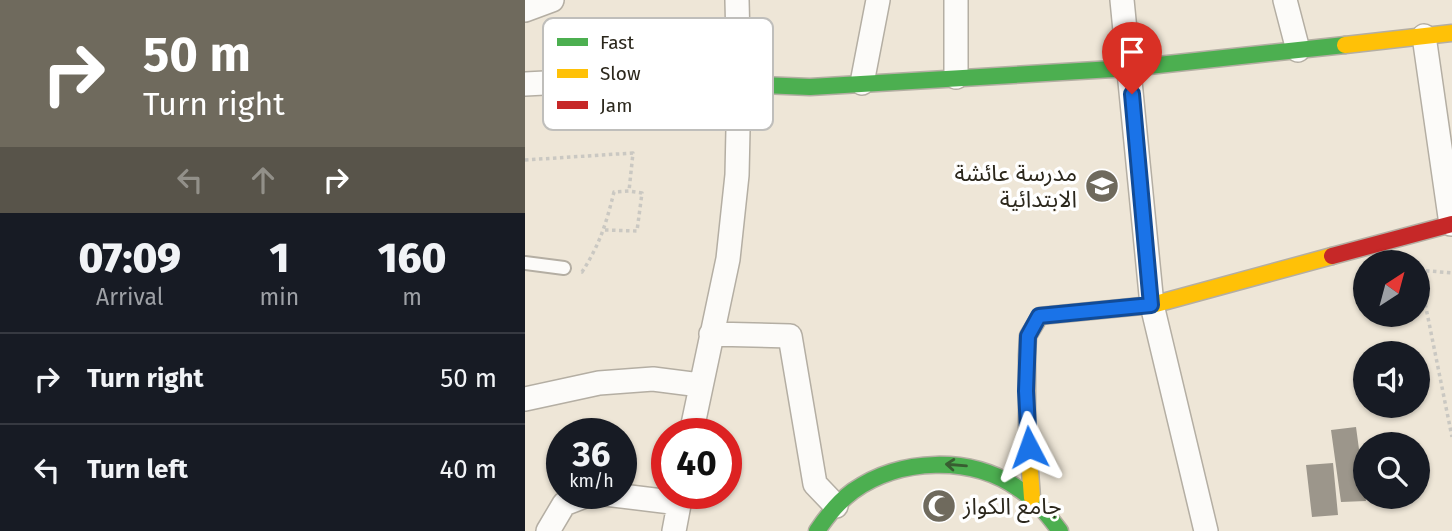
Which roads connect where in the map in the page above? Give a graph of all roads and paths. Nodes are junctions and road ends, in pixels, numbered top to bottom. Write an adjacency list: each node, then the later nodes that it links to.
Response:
1 (552, 0): 7 (street)
2 (737, 0): 8 (street)
3 (878, 0): 16 (street)
4 (956, 0): 13 (street)
5 (1122, 0): 12 (street)
6 (1285, 0): 11 (street)
7 (525, 10)
8 (737, 18)
9 (1452, 33): 10 (street)
10 (1424, 36): 11 (street); 21 (street)
11 (1298, 50): 12 (street)
12 (1130, 68): 13 (street); 27 (street)
13 (956, 77): 16 (street)
14 (773, 82): 16 (street)
15 (543, 83): 17 (street)
16 (862, 83)
17 (525, 84)
18 (738, 130): 29 (street)
19 (525, 160): 20 (path)
20 (629, 191): 22 (path); 22 (path)
21 (1451, 224): 27 (street)
22 (605, 230): 24 (path)
23 (525, 262): 24 (lane)
24 (564, 268)
25 (1430, 271): 26 (path)
26 (1452, 273)
27 (1151, 305): 34 (street); 43 (street)
28 (1430, 326): 33 (path)
29 (711, 334): 30 (street); 38 (street)
30 (700, 385): 31 (street); 32 (street)
31 (525, 399)
32 (694, 418)
33 (1452, 437)
34 (1032, 498): 37 (street); 38 (street, one-way to 38)
35 (561, 509): 40 (street)
36 (678, 509): 41 (street)
37 (1046, 510): 39 (street); 42 (street)
38 (821, 523)
39 (1076, 526)
40 (548, 531)
41 (674, 531)
42 (1060, 531)
43 (1206, 531)

